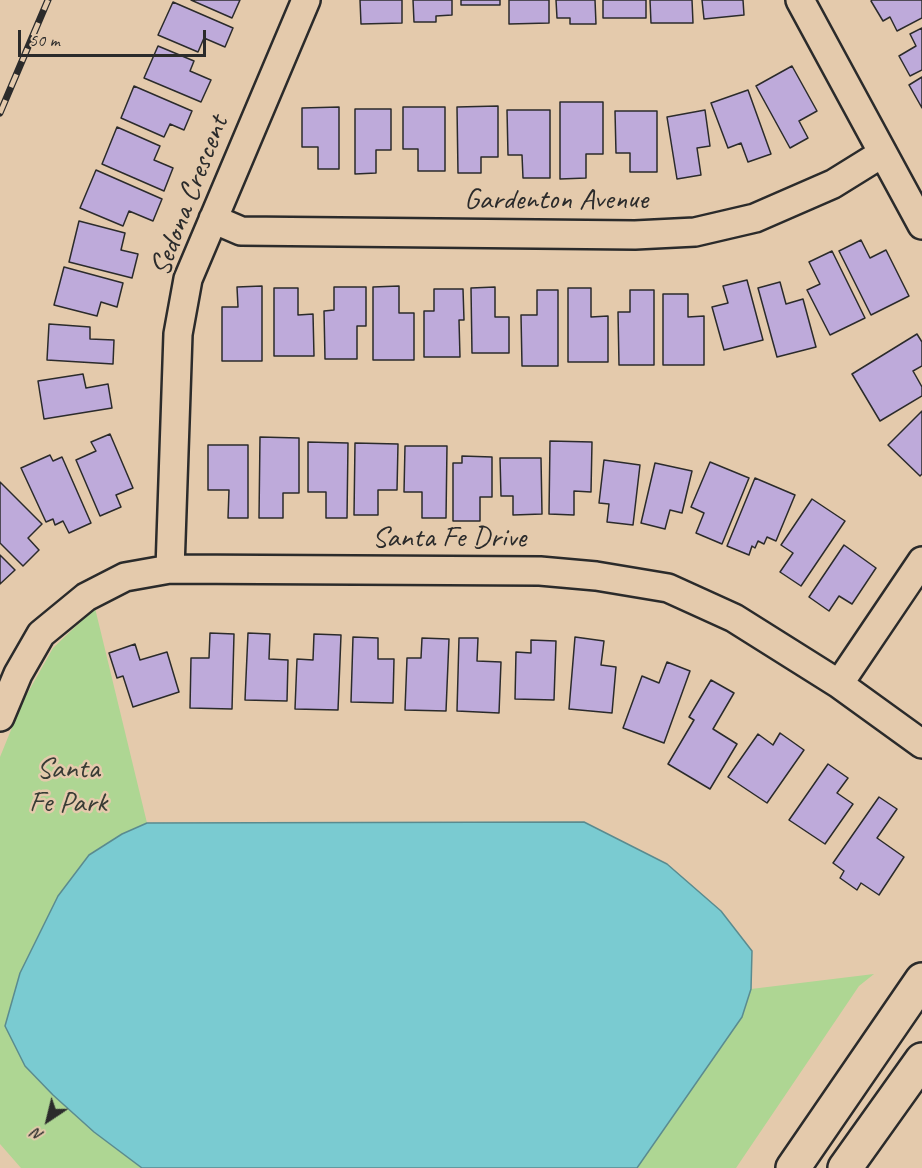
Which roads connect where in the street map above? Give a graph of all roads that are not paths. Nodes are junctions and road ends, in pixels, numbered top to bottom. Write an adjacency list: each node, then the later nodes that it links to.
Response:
1 (306, 0): 4 (street, Sedona Crescent)
2 (800, 0): 3 (street)
3 (883, 153): 4 (street, Gardenton Avenue); 5 (street)
4 (213, 219): 7 (street, Sedona Crescent)
5 (922, 225)
6 (922, 561): 8 (street)
7 (170, 569): 8 (street, Santa Fe Drive); 9 (street, Santa Fe Drive)
8 (839, 684): 10 (street, Santa Fe Drive)
9 (0, 717)
10 (922, 744)
11 (922, 980): 13 (street)
12 (922, 1060): 14 (street)
13 (793, 1168)
14 (845, 1168)

